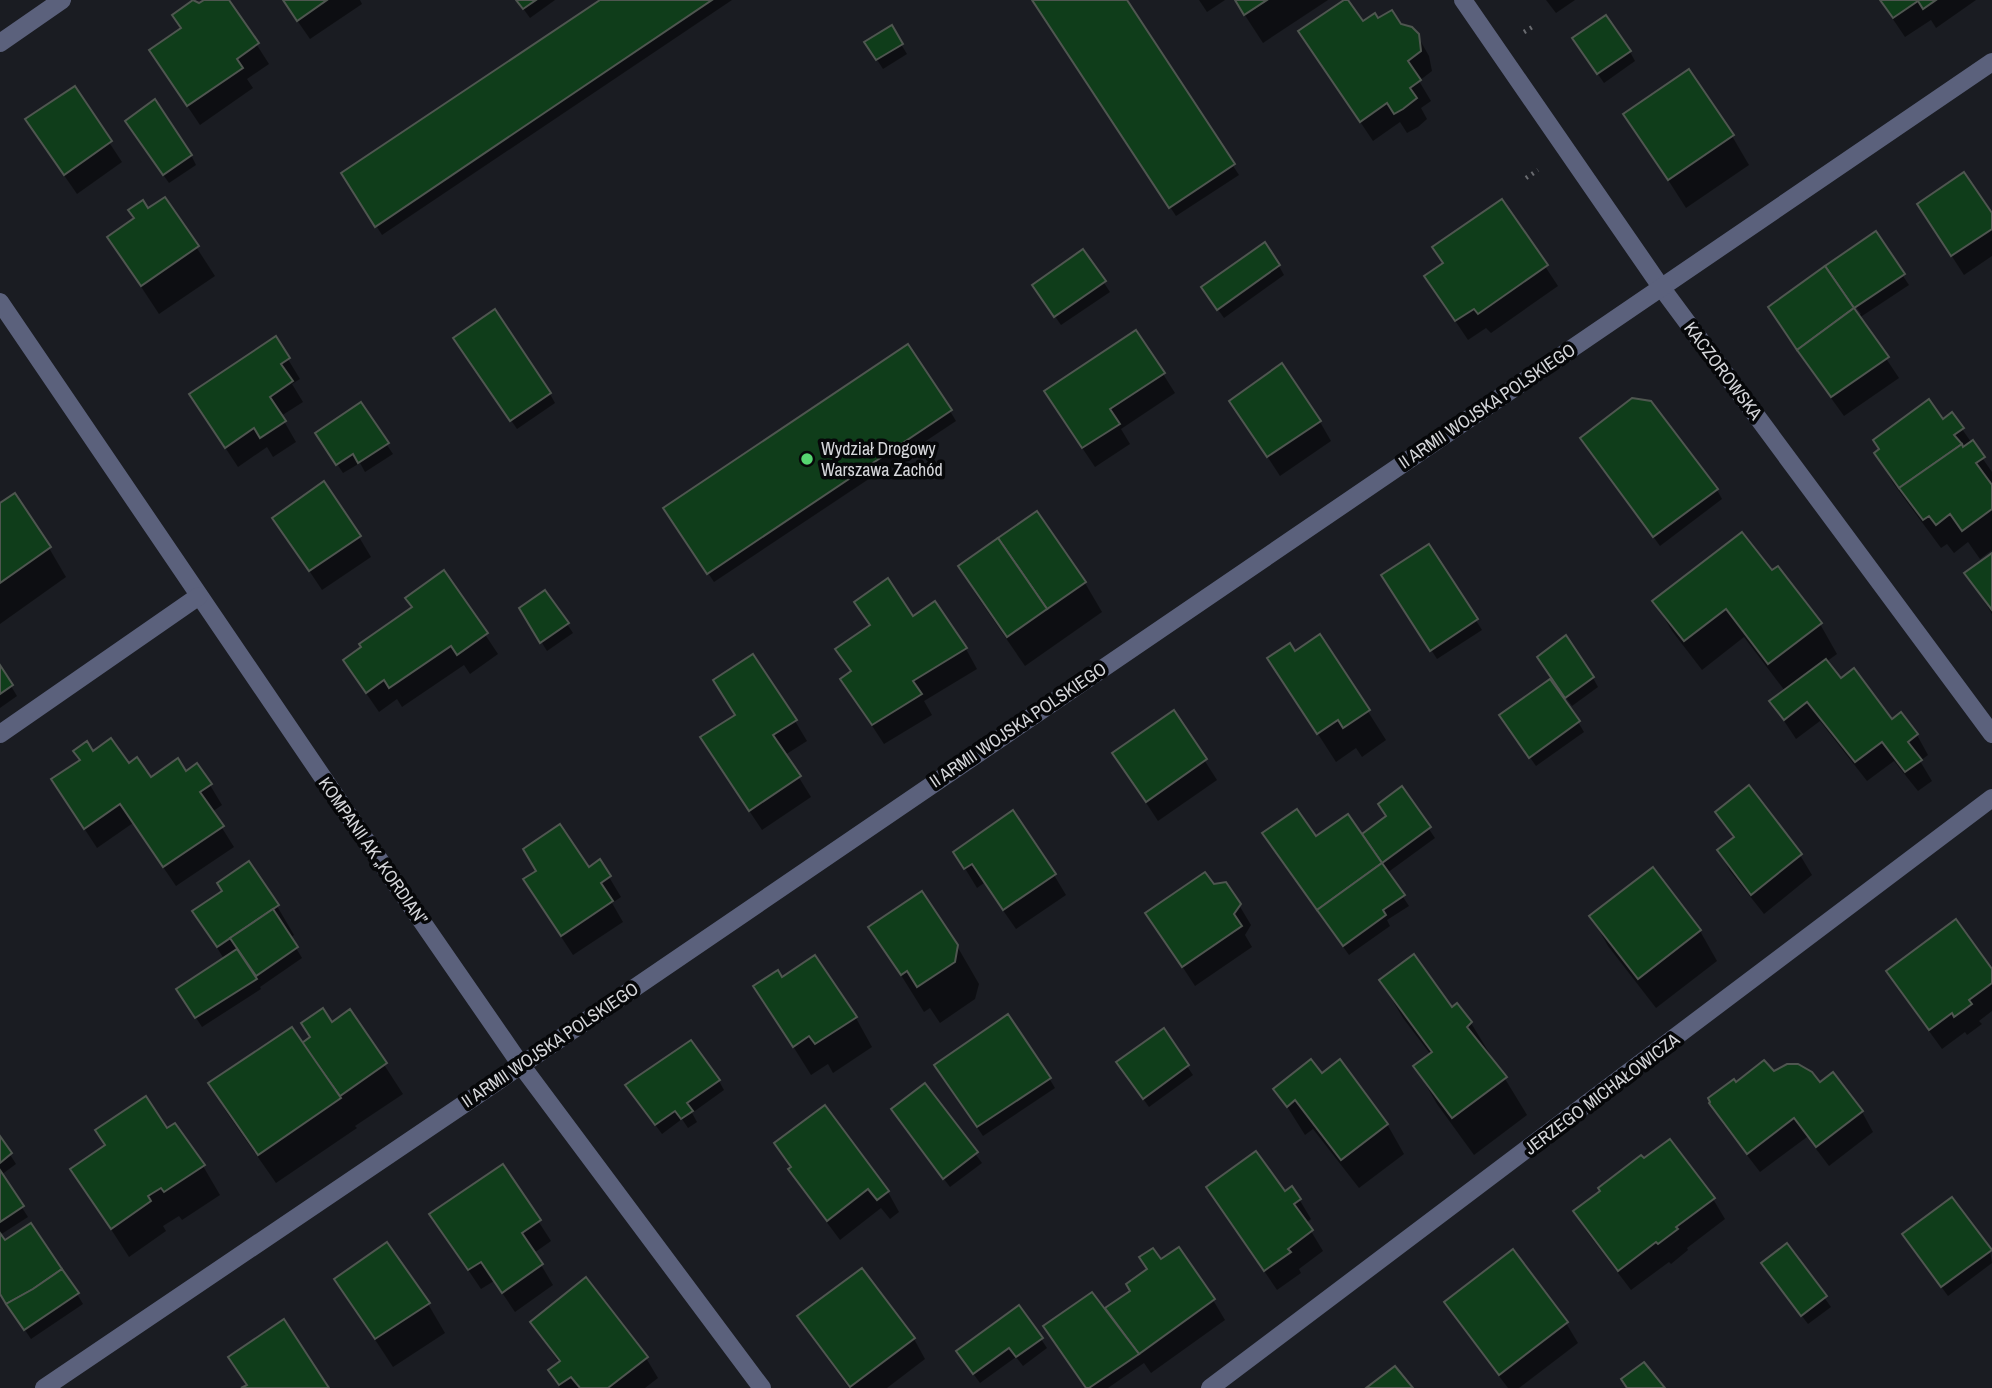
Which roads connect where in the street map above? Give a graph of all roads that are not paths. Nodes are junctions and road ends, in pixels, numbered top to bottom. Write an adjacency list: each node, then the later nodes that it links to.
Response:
1 (62, 0): 3 (street)
2 (1463, 0): 5 (street, KACZOROWSKA)
3 (0, 43)
4 (1992, 62): 5 (street, II ARMII WOJSKA POLSKIEGO)
5 (1661, 287): 9 (street, KACZOROWSKA); 11 (street, II ARMII WOJSKA POLSKIEGO)
6 (0, 302): 7 (street, KOMPANII AK „KORDIAN”)
7 (199, 596): 8 (street); 11 (street, KOMPANII AK „KORDIAN”)
8 (0, 734)
9 (1992, 734)
10 (1992, 798): 14 (street, JERZEGO MICHAŁOWICZA)
11 (521, 1065): 12 (street, II ARMII WOJSKA POLSKIEGO); 13 (street, KOMPANII AK „KORDIAN”)
12 (44, 1388)
13 (762, 1388)
14 (1210, 1388)

